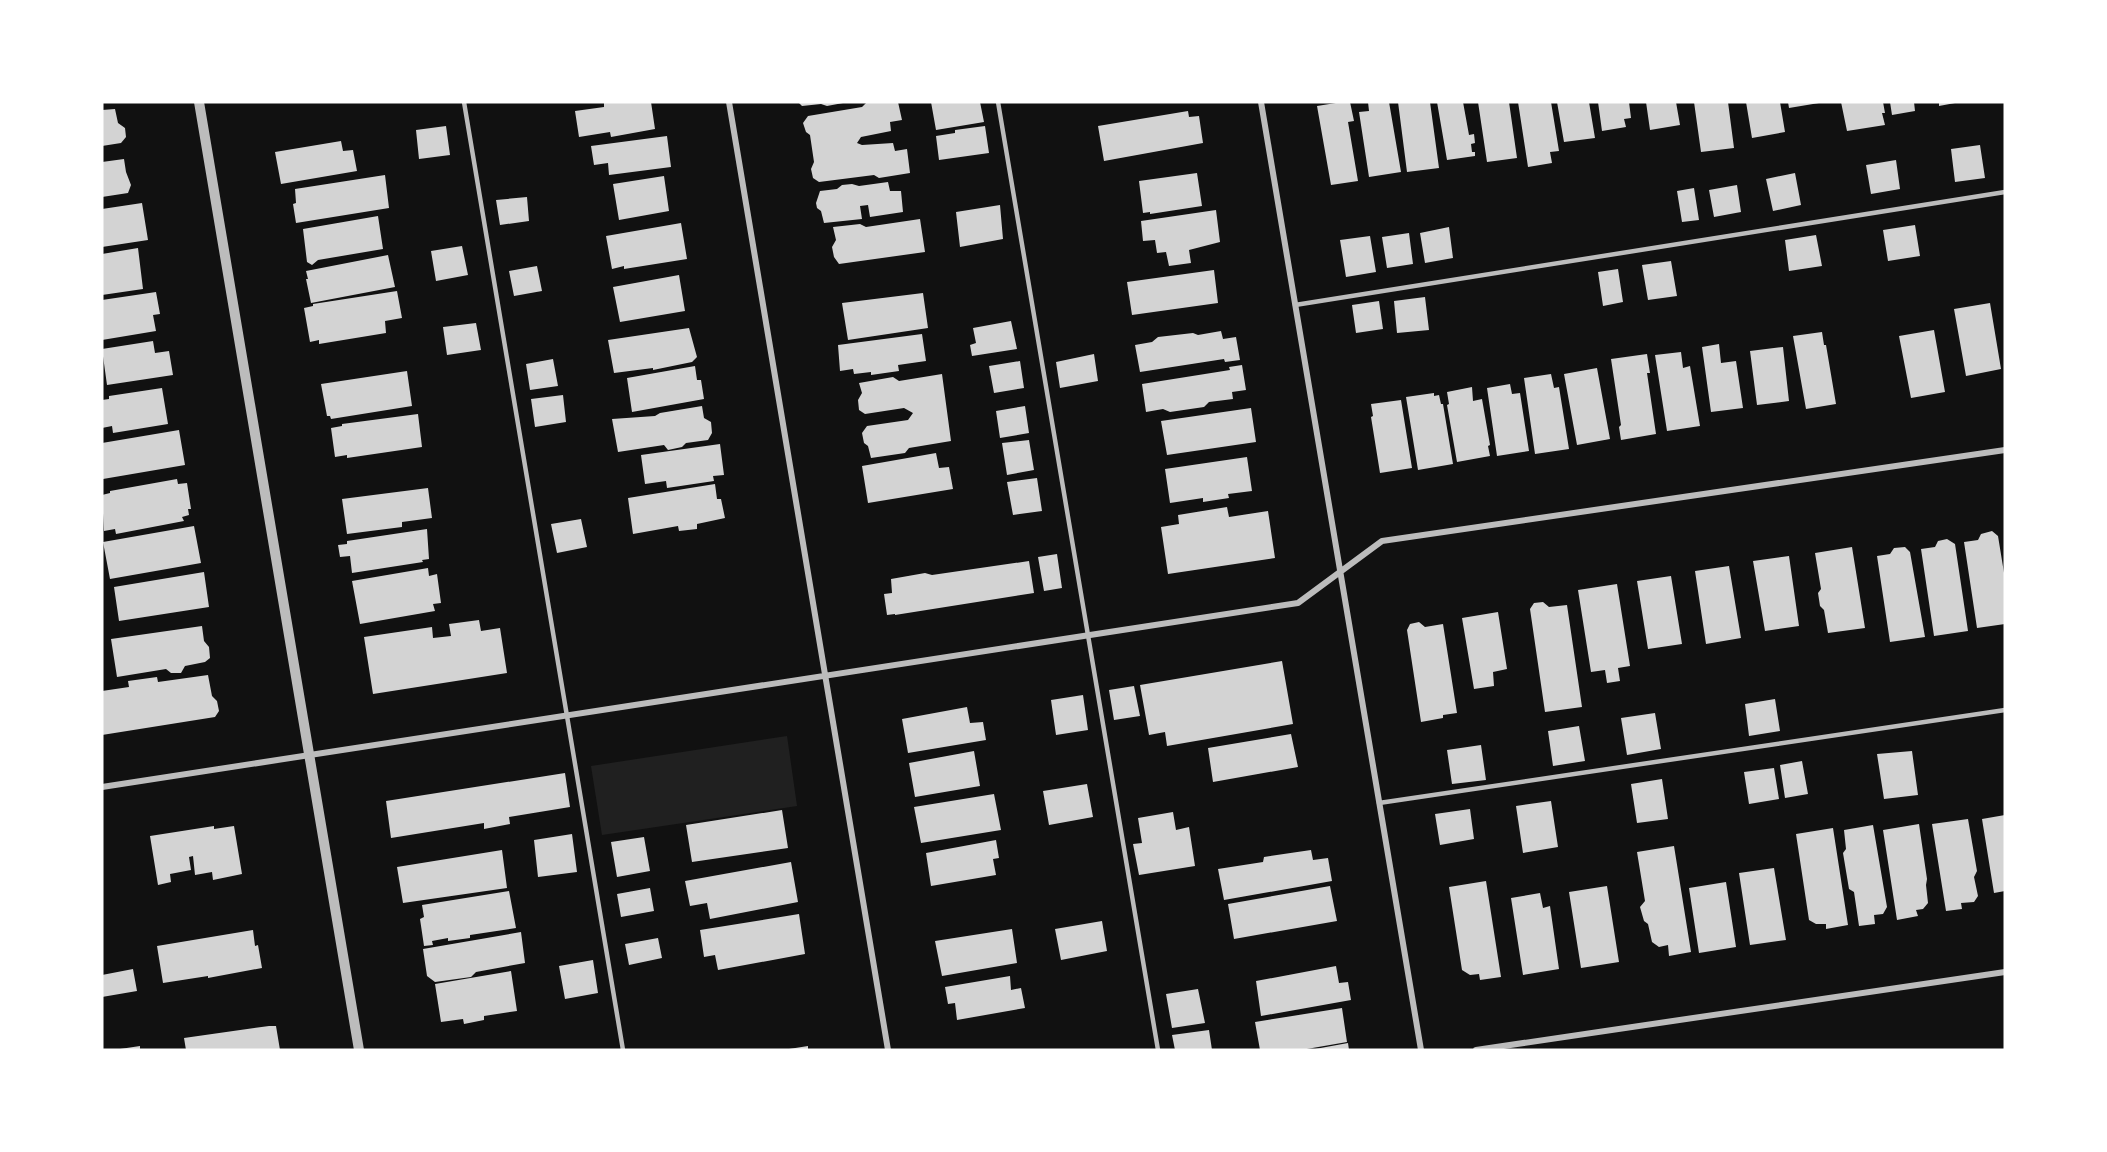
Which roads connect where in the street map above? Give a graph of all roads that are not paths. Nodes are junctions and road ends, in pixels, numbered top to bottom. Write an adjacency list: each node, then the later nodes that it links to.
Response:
1 (199, 102): 14 (street)
2 (464, 102): 13 (lane)
3 (729, 102): 11 (street)
4 (998, 102): 10 (lane)
5 (1261, 102): 7 (street)
6 (2005, 192): 7 (lane)
7 (1296, 305): 9 (street)
8 (2005, 450): 9 (street)
9 (1341, 572): 10 (street); 16 (street)
10 (1088, 636): 11 (street); 21 (lane)
11 (825, 676): 13 (street); 20 (street)
12 (2005, 710): 16 (lane)
13 (567, 716): 14 (street); 19 (lane)
14 (310, 756): 15 (street); 18 (street)
15 (102, 787)
16 (1379, 803): 22 (street)
17 (2005, 972): 23 (street)
18 (359, 1050)
19 (623, 1050)
20 (888, 1050)
21 (1158, 1050)
22 (1421, 1050)
23 (1476, 1050)

